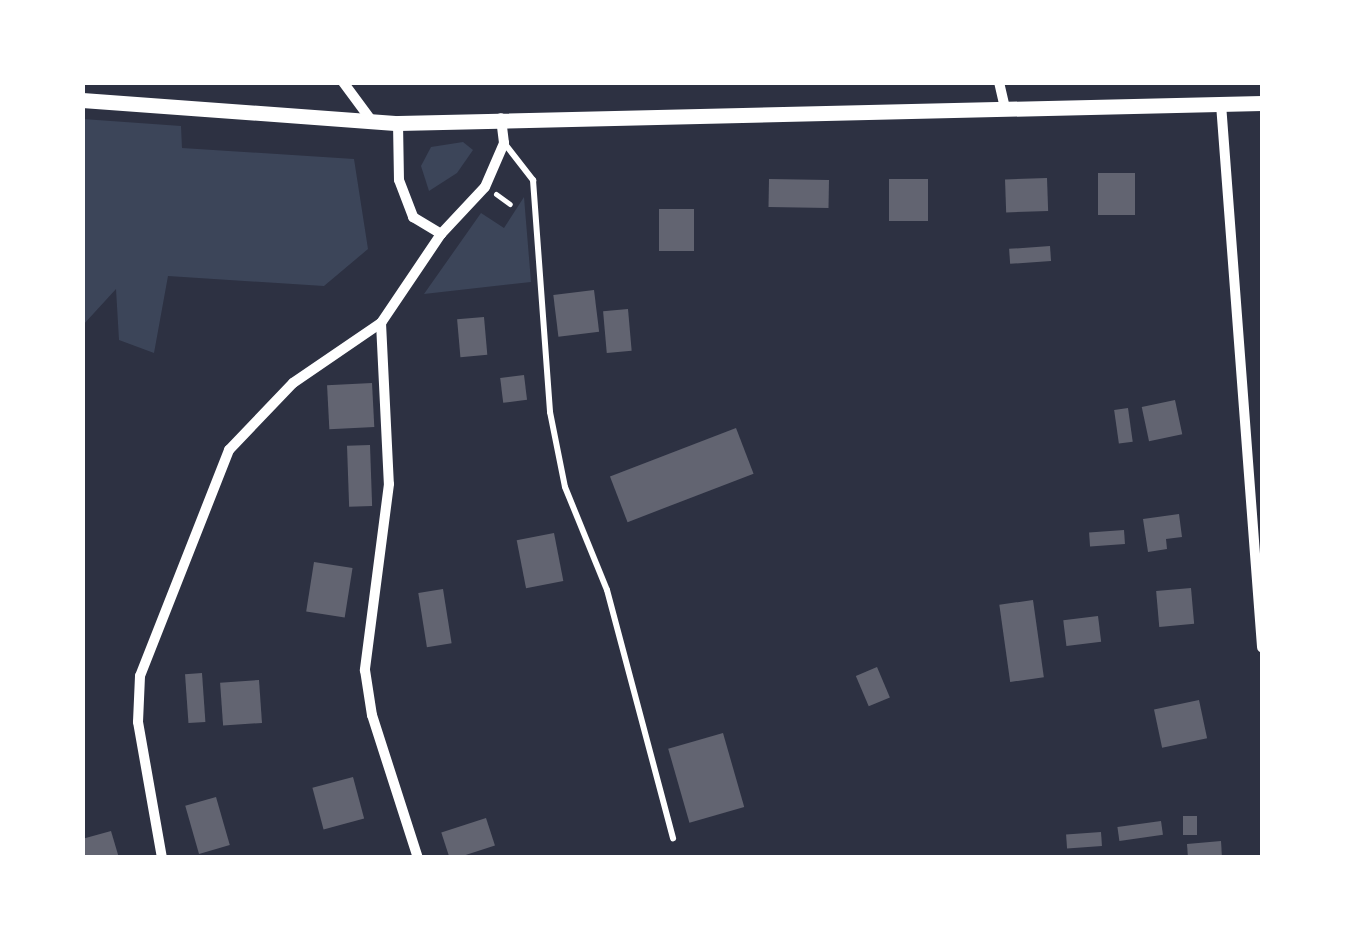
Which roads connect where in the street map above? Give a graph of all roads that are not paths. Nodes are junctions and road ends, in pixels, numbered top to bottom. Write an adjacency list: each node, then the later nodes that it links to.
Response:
1 (343, 82): 8 (street)
2 (999, 82): 6 (street)
3 (82, 100): 8 (street)
4 (1262, 103): 5 (street)
5 (1221, 104): 6 (street); 13 (street)
6 (1005, 108): 7 (street)
7 (501, 118): 9 (street); 10 (street)
8 (371, 120): 9 (street)
9 (398, 124): 11 (street)
10 (504, 143): 11 (street); 14 (lane)
11 (441, 234): 12 (street)
12 (381, 323): 15 (street); 16 (street)
13 (1262, 647)
14 (674, 838)
15 (162, 858)
16 (418, 858)

